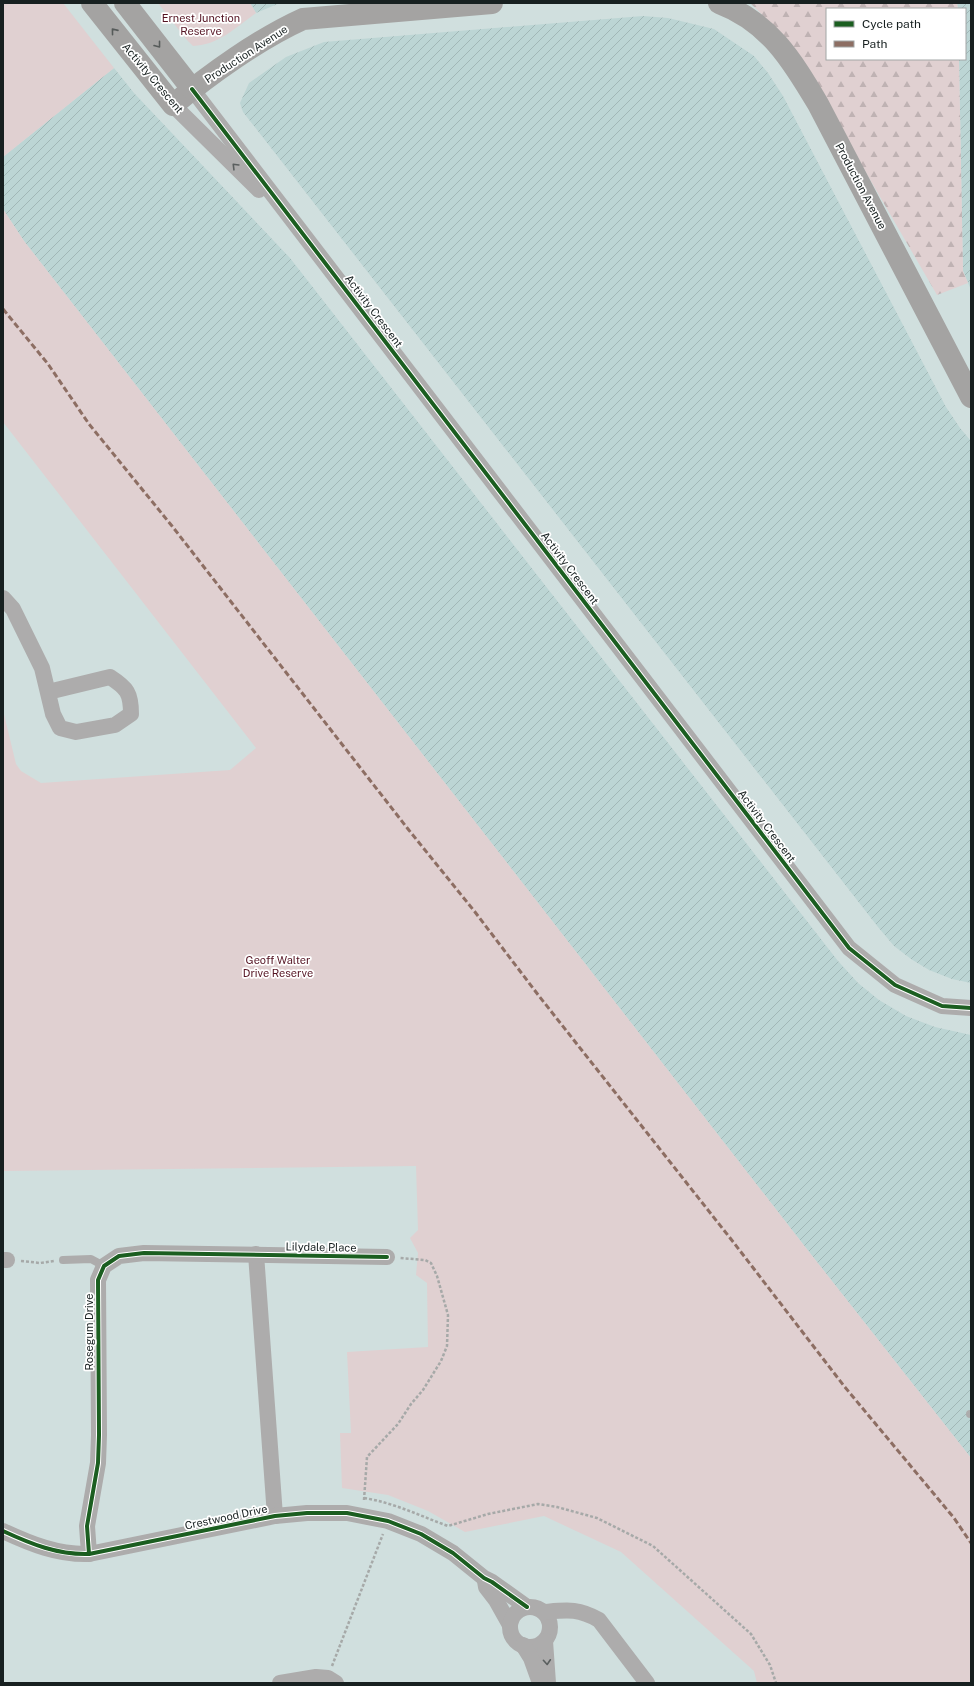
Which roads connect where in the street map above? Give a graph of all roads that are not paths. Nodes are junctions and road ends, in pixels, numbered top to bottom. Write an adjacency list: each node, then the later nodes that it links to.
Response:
1 (92, 3): 7 (main road, Activity Crescent, one-way to 1)
2 (125, 3): 6 (main road, Activity Crescent, one-way to 6)
3 (492, 3): 5 (main road, Production Avenue)
4 (719, 3): 9 (main road, Production Avenue)
5 (352, 9): 6 (main road, Production Avenue)
6 (192, 89): 7 (main road, Production Avenue); 8 (street, Activity Crescent)
7 (173, 105): 8 (street, Activity Crescent, one-way to 7)
8 (303, 233): 12 (street, Activity Crescent)
9 (971, 397)
10 (3, 598): 11 (street)
11 (48, 692): 11 (street)
12 (971, 1008)
13 (256, 1254): 14 (street, Lilydale Place); 16 (street); 17 (street)
14 (386, 1257)
15 (63, 1260): 16 (lane)
16 (104, 1266): 19 (street, Rosegum Drive)
17 (275, 1516): 19 (street, Crestwood Drive); 20 (street, Crestwood Drive)
18 (3, 1531): 19 (street, Crestwood Drive)
19 (89, 1554)
20 (484, 1578): 21 (street, Crestwood Drive); 24 (street, Crestwood Drive)
21 (527, 1607): 22 (street); 24 (street)
22 (544, 1612): 23 (street); 25 (street)
23 (582, 1613): 25 (street); 31 (street)
24 (510, 1625): 26 (street)
25 (548, 1635): 26 (street); 30 (street, one-way to 30)
26 (523, 1646): 29 (street)
27 (332, 1680): 28 (street)
28 (280, 1683)
29 (540, 1683)
30 (548, 1683)
31 (648, 1683)

